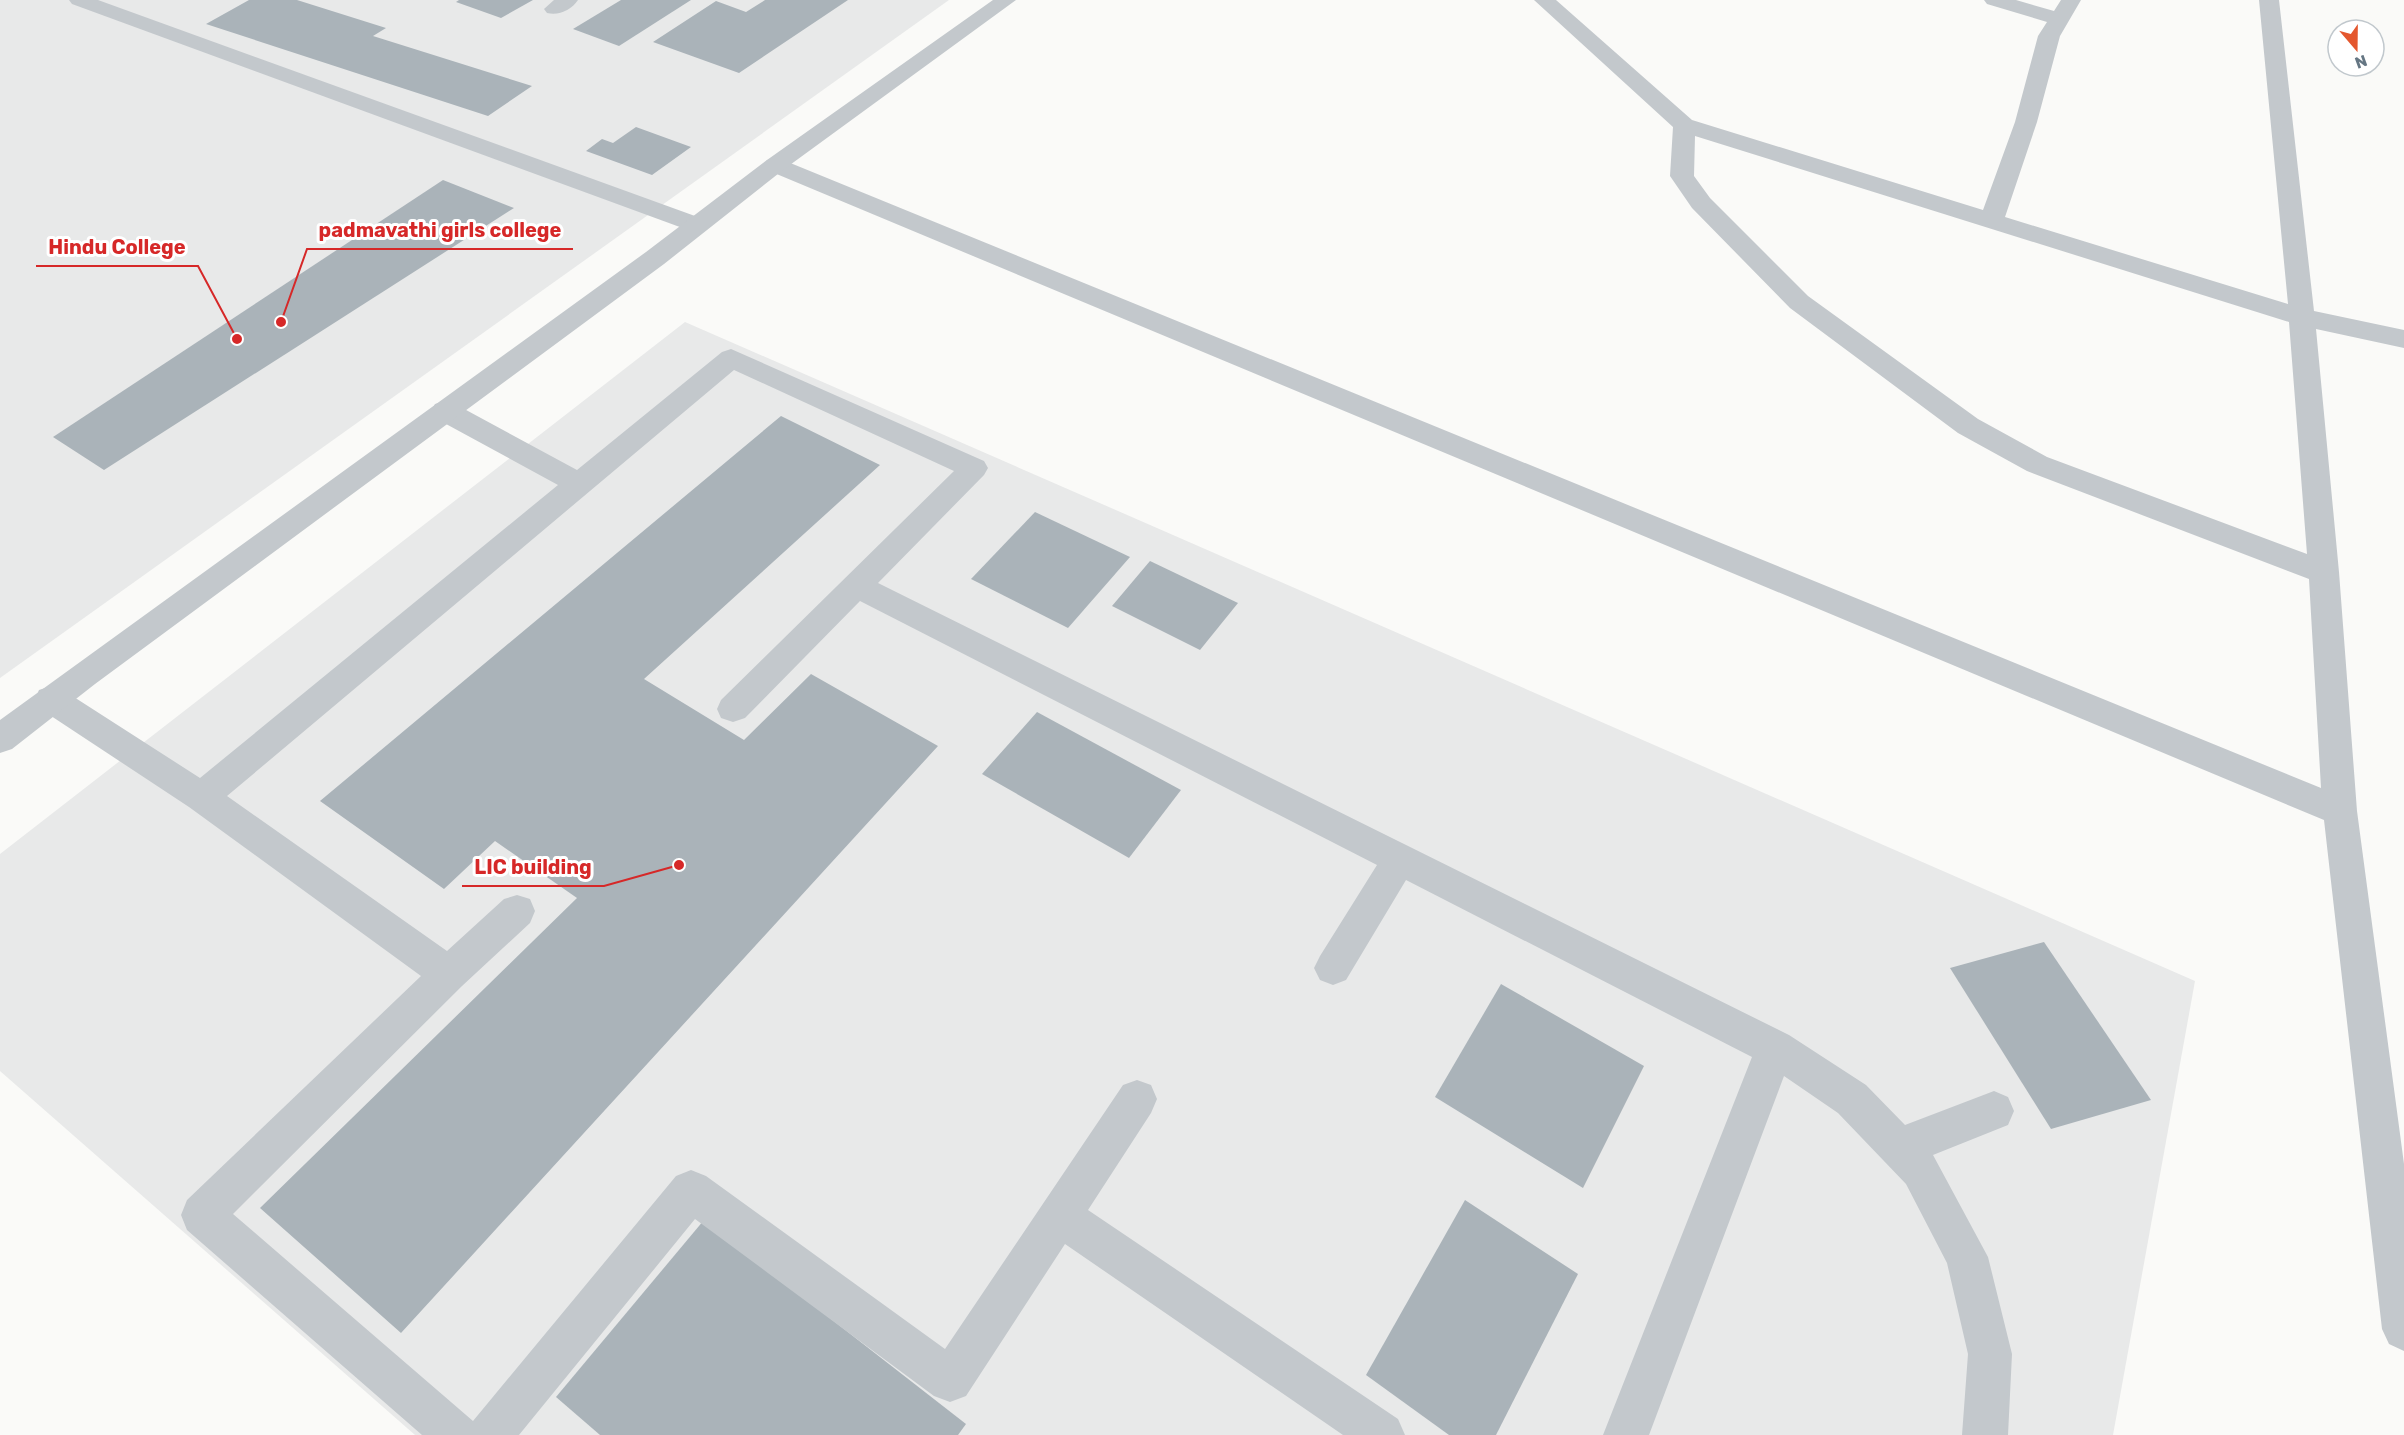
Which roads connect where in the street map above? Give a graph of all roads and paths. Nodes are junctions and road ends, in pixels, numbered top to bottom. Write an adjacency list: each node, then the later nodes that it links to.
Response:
1 (79, 0): 11 (street)
2 (1006, 0): 9 (street)
3 (1544, 0): 8 (street)
4 (1994, 0): 7 (street)
5 (2071, 0): 7 (street)
6 (2269, 0): 12 (street)
7 (2060, 19): 10 (street)
8 (1684, 125): 10 (street); 16 (street)
9 (775, 165): 11 (street); 22 (street)
10 (1990, 220): 12 (street)
11 (697, 225): 14 (street)
12 (2302, 317): 13 (street); 16 (street)
13 (2404, 339)
14 (445, 411): 15 (street); 18 (street)
15 (579, 484): 17 (street); 21 (street)
16 (2324, 572): 22 (street)
17 (857, 586): 19 (street); 23 (street)
18 (51, 699): 20 (street); 21 (street)
19 (733, 709)
20 (0, 739)
21 (201, 797): 26 (street)
22 (2340, 811): 32 (street)
23 (1400, 859): 25 (street); 27 (street)
24 (517, 910): 26 (street)
25 (1333, 968)
26 (449, 974): 33 (street)
27 (1775, 1048): 30 (street); 36 (street)
28 (1137, 1099): 31 (street)
29 (1994, 1111): 30 (street)
30 (1899, 1148): 37 (street)
31 (1059, 1215): 34 (street); 35 (street)
32 (2404, 1329)
33 (456, 1435)
34 (490, 1435)
35 (1382, 1435)
36 (1626, 1435)
37 (1985, 1435)

